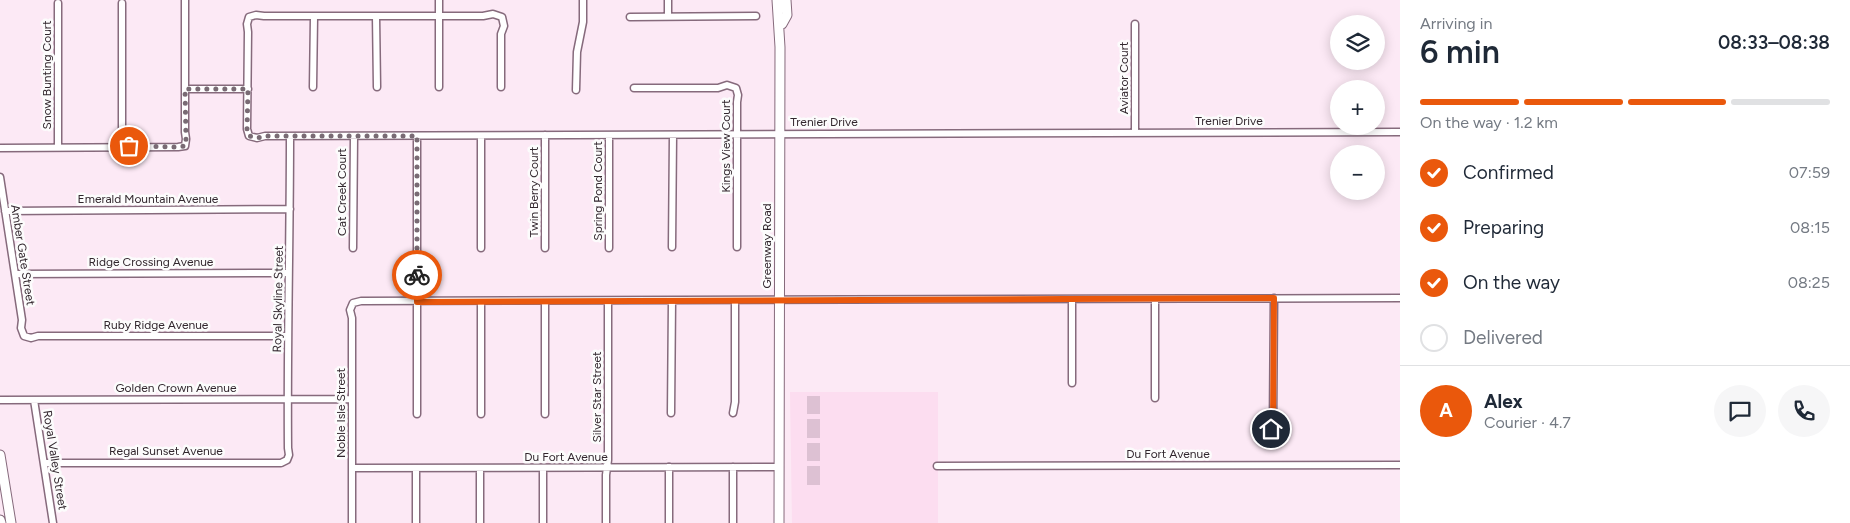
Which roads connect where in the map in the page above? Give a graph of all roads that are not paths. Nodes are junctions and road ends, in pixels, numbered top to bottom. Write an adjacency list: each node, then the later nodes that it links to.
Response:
1 (185, 0): 23 (street)
2 (439, 0): 12 (street)
3 (583, 0): 25 (street)
4 (668, 0): 14 (street)
5 (777, 0): 17 (street, Greenway Road)
6 (782, 0): 17 (street, Greenway Road)
7 (786, 0): 17 (street)
8 (58, 3): 38 (street, Snow Bunting Court)
9 (122, 3): 37 (street)
10 (314, 16): 11 (street); 18 (street); 24 (street)
11 (376, 16): 12 (street); 19 (street)
12 (439, 16): 20 (street); 21 (street)
13 (630, 16): 14 (street)
14 (668, 16): 15 (street)
15 (756, 16)
16 (1135, 24): 27 (street, Aviator Court)
17 (781, 26): 29 (street, Greenway Road)
18 (314, 87)
19 (376, 87)
20 (438, 87)
21 (501, 87)
22 (634, 88): 28 (street, Kings View Court)
23 (185, 89): 24 (street); 37 (street)
24 (248, 89): 33 (street, Trenier Drive)
25 (576, 90)
26 (1400, 132): 27 (street, Trenier Drive)
27 (1135, 133): 29 (street, Trenier Drive)
28 (737, 134): 29 (street, Trenier Drive); 32 (street, Trenier Drive); 44 (street, Kings View Court)
29 (780, 134): 59 (street, Greenway Road)
30 (545, 135): 31 (street, Trenier Drive); 36 (street, Trenier Drive); 47 (street, Twin Berry Court)
31 (609, 135): 32 (street, Trenier Drive); 48 (street, Spring Pond Court)
32 (673, 135): 43 (street)
33 (290, 136): 34 (street, Trenier Drive); 41 (street, Royal Skyline Street)
34 (354, 136): 35 (street, Trenier Drive); 45 (street, Cat Creek Court)
35 (417, 136): 36 (street, Trenier Drive); 60 (street)
36 (481, 136): 46 (street)
37 (122, 146): 38 (street)
38 (58, 147): 39 (street)
39 (0, 148)
40 (0, 177): 42 (street, Amber Gate Street)
41 (290, 209): 42 (street, Emerald Mountain Avenue); 49 (street, Royal Skyline Street)
42 (5, 211): 50 (street, Amber Gate Street)
43 (672, 247)
44 (737, 247)
45 (354, 248)
46 (481, 248)
47 (545, 248)
48 (609, 248)
49 (288, 273): 50 (street, Ridge Crossing Avenue); 63 (street, Royal Skyline Street)
50 (15, 274): 62 (street, Amber Gate Street)
51 (1274, 298): 52 (street); 54 (street); 75 (street)
52 (1400, 298)
53 (1072, 299): 54 (street); 59 (street); 64 (street)
54 (1155, 300): 65 (street)
55 (545, 301): 56 (street); 61 (street); 74 (street)
56 (608, 301): 57 (street); 87 (street, Silver Star Street)
57 (672, 301): 58 (street); 70 (street)
58 (735, 301): 59 (street); 71 (street)
59 (780, 301): 80 (street, Greenway Road)
60 (417, 302): 61 (street); 67 (street, Noble Isle Street); 72 (street)
61 (481, 302): 73 (street)
62 (24, 336): 63 (street, Ruby Ridge Avenue)
63 (288, 336): 66 (street, Royal Skyline Street)
64 (1072, 383)
65 (1155, 398)
66 (288, 399): 67 (street, Golden Crown Avenue); 69 (street, Golden Crown Avenue); 77 (street, Royal Skyline Street)
67 (352, 399): 83 (street, Noble Isle Street)
68 (0, 400): 69 (street, Golden Crown Avenue)
69 (34, 400): 78 (street, Royal Valley Street)
70 (671, 413)
71 (733, 413)
72 (417, 414)
73 (481, 414)
74 (545, 414)
75 (1268, 434)
76 (0, 455): 89 (street)
77 (287, 460): 78 (street, Regal Sunset Avenue)
78 (44, 463): 90 (street, Royal Valley Street)
79 (1400, 465): 81 (street, Du Fort Avenue)
80 (779, 466): 82 (street, Du Fort Avenue); 98 (street, Greenway Road)
81 (937, 466)
82 (733, 467): 88 (street, Du Fort Avenue); 97 (street)
83 (352, 468): 84 (street, Du Fort Avenue); 91 (street, Noble Isle Street)
84 (416, 468): 85 (street, Du Fort Avenue); 92 (street)
85 (480, 468): 86 (street, Du Fort Avenue); 93 (street)
86 (543, 468): 87 (street, Du Fort Avenue); 94 (street)
87 (607, 468): 88 (street, Du Fort Avenue); 95 (street, Silver Star Street)
88 (669, 468): 96 (street)
89 (11, 523)
90 (53, 523)
91 (352, 523)
92 (416, 523)
93 (480, 523)
94 (543, 523)
95 (606, 523)
96 (669, 523)
97 (732, 523)
98 (779, 523)

